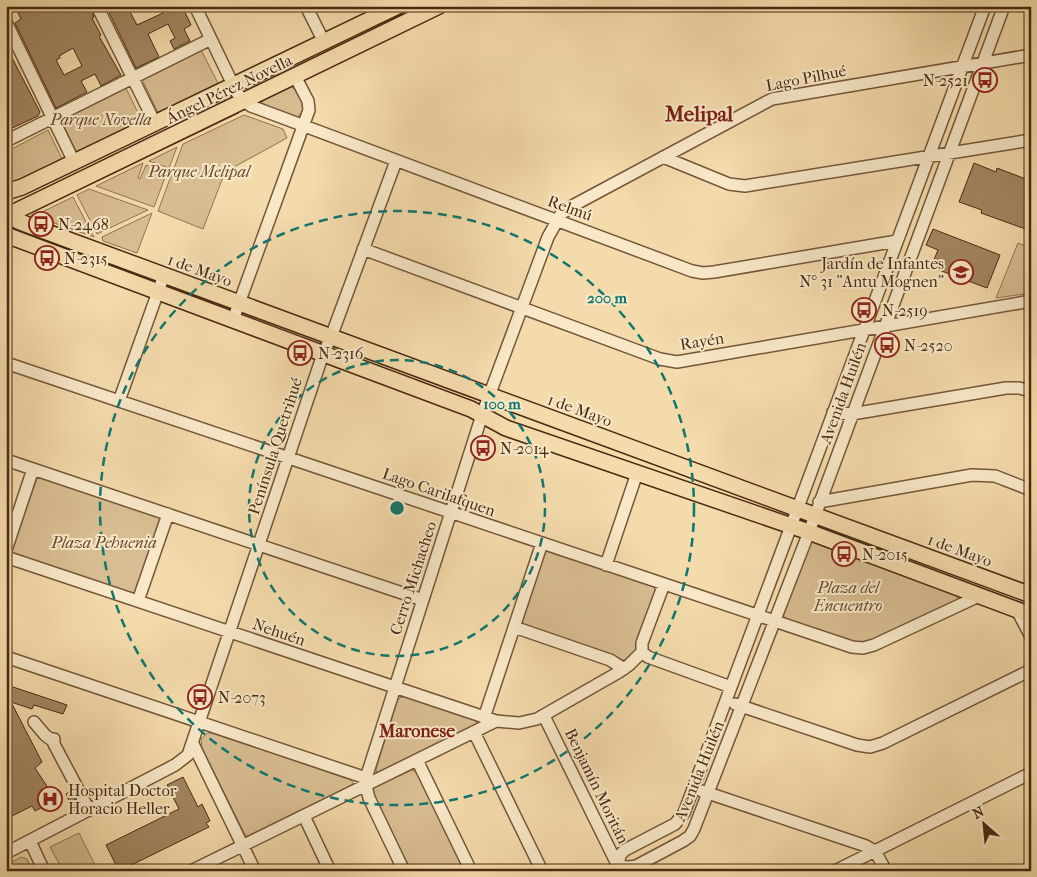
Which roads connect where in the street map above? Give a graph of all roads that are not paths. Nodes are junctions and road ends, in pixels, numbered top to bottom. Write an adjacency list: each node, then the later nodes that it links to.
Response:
1 (97, 6): 15 (street)
2 (195, 6): 9 (street)
3 (306, 6): 10 (street)
4 (398, 6): 10 (main road, Ángel Pérez Novella)
5 (439, 6): 14 (main road, Ángel Pérez Novella)
6 (984, 6): 13 (street, Avenida Huilén)
7 (1004, 6): 12 (street, Avenida Huilén)
8 (6, 22): 18 (street)
9 (211, 39): 15 (street); 16 (street)
10 (324, 42): 16 (main road, Ángel Pérez Novella)
11 (1031, 55): 12 (street, Lago Pilhué)
12 (983, 63): 13 (street, Lago Pilhué); 23 (street, Avenida Huilén)
13 (962, 67): 24 (street, Avenida Huilén); 25 (street, Lago Pilhué)
14 (295, 76): 17 (main road, Ángel Pérez Novella); 20 (street)
15 (132, 78): 18 (street); 19 (street)
16 (233, 85): 17 (street); 19 (main road, Ángel Pérez Novella)
17 (244, 101): 20 (street, Relmú); 29 (main road, Ángel Pérez Novella)
18 (53, 118): 22 (street); 27 (street)
19 (155, 123): 27 (main road, Ángel Pérez Novella)
20 (303, 126): 26 (street, Relmú); 37 (street)
21 (1031, 140): 23 (street)
22 (6, 141)
23 (949, 153): 24 (street); 40 (street, Avenida Huilén)
24 (928, 156): 25 (street); 32 (street, Avenida Huilén)
25 (663, 157): 30 (street, Lago Pilhué)
26 (396, 161): 30 (street, Relmú); 33 (street, Península Quetrihué)
27 (74, 162): 28 (main road, Ángel Pérez Novella)
28 (6, 192)
29 (7, 214): 31 (street); 34 (main road, 1 de Mayo)
30 (557, 221): 32 (street, Relmú); 38 (street, Cerro Michacheo)
31 (7, 239): 35 (main road)
32 (897, 241): 41 (street, Avenida Huilén)
33 (363, 249): 38 (street, Rayén); 42 (street, Península Quetrihué)
34 (164, 275): 35 (street); 37 (main road, 1 de Mayo)
35 (158, 292): 39 (main road); 47 (street)
36 (1031, 301): 40 (street, Rayén)
37 (239, 303): 39 (street); 42 (main road, 1 de Mayo)
38 (522, 307): 41 (street, Rayén); 46 (street, Cerro Michacheo)
39 (233, 320): 43 (main road)
40 (885, 327): 41 (street, Rayén); 49 (street, Avenida Huilén)
41 (864, 330): 48 (street, Avenida Huilén)
42 (331, 337): 43 (street, Península Quetrihué); 46 (main road, 1 de Mayo)
43 (323, 354): 50 (main road); 51 (street, Península Quetrihué)
44 (6, 363): 47 (street, Lago Carilafquen)
45 (1031, 391): 49 (street)
46 (489, 395): 50 (street, Cerro Michacheo); 56 (main road, 1 de Mayo)
47 (119, 401): 51 (street, Lago Carilafquen)
48 (833, 412): 49 (street); 56 (street, Avenida Huilén)
49 (852, 414): 57 (street, Avenida Huilén)
50 (482, 415): 54 (main road); 58 (street, Cerro Michacheo)
51 (288, 458): 58 (street, Lago Carilafquen); 63 (street, Península Quetrihué)
52 (6, 460): 53 (street)
53 (33, 469): 59 (street); 64 (street)
54 (637, 473): 60 (main road); 66 (street)
55 (1031, 490): 57 (street)
56 (797, 509): 57 (main road, 1 de Mayo); 60 (street, Avenida Huilén)
57 (817, 509): 61 (street, Avenida Huilén); 68 (main road, 1 de Mayo)
58 (451, 513): 62 (street, Lago Carilafquen); 70 (street, Cerro Michacheo)
59 (168, 514): 63 (street); 71 (street)
60 (790, 526): 61 (main road); 73 (street, Avenida Huilén)
61 (809, 532): 69 (main road); 74 (street, Avenida Huilén)
62 (542, 544): 66 (street, Lago Carilafquen); 75 (street)
63 (259, 545): 70 (street); 76 (street, Península Quetrihué)
64 (6, 550)
65 (6, 557): 71 (street, Nehuén)
66 (606, 565): 67 (street, Lago Carilafquen)
67 (664, 584): 73 (street, Lago Carilafquen); 78 (street)
68 (1031, 595)
69 (979, 596): 72 (main road); 74 (street, Lago Carilafquen)
70 (423, 600): 83 (street, Cerro Michacheo)
71 (138, 601): 76 (street, Nehuén)
72 (1024, 613): 77 (street)
73 (757, 616): 74 (street, Lago Carilafquen); 82 (street, Avenida Huilén)
74 (775, 620): 85 (street, Avenida Huilén)
75 (514, 627): 80 (street); 87 (street)
76 (230, 632): 83 (street, Nehuén); 90 (street, Península Quetrihué)
77 (1031, 638)
78 (642, 652): 80 (street, Nehuén); 82 (street)
79 (6, 657): 90 (street)
80 (624, 669): 86 (street, Nehuén)
81 (1031, 670): 85 (street)
82 (731, 687): 84 (street, Avenida Huilén)
83 (395, 688): 87 (street, Nehuén); 95 (street, Cerro Michacheo)
84 (726, 701): 85 (street); 96 (street, Avenida Huilén)
85 (742, 706): 97 (street, Avenida Huilén)
86 (544, 716): 88 (street, Nehuén); 104 (street, Benjamín Moritán)
87 (484, 718): 88 (street, Nehuén)
88 (496, 721): 91 (street)
89 (34, 722): 98 (street)
90 (200, 722): 92 (street, Península Quetrihué); 95 (street)
91 (474, 732): 93 (street); 111 (street)
92 (192, 744): 98 (street, Península Quetrihué); 101 (street)
93 (417, 760): 95 (street); 110 (street)
94 (1031, 773): 102 (street)
95 (366, 781): 99 (street); 109 (street)
96 (693, 788): 97 (street); 104 (street, Avenida Huilén)
97 (708, 793): 102 (street); 104 (street, Avenida Huilén)
98 (89, 810): 100 (street, Península Quetrihué)
99 (304, 816): 101 (street); 108 (street)
100 (30, 841): 103 (street, Península Quetrihué); 105 (street)
101 (243, 846): 106 (street); 107 (street)
102 (875, 851): 112 (street); 113 (street)
103 (6, 853)
104 (616, 869)
105 (44, 871)
106 (191, 871)
107 (255, 871)
108 (330, 871)
109 (404, 871)
110 (471, 871)
111 (542, 871)
112 (835, 871)
113 (886, 871)

